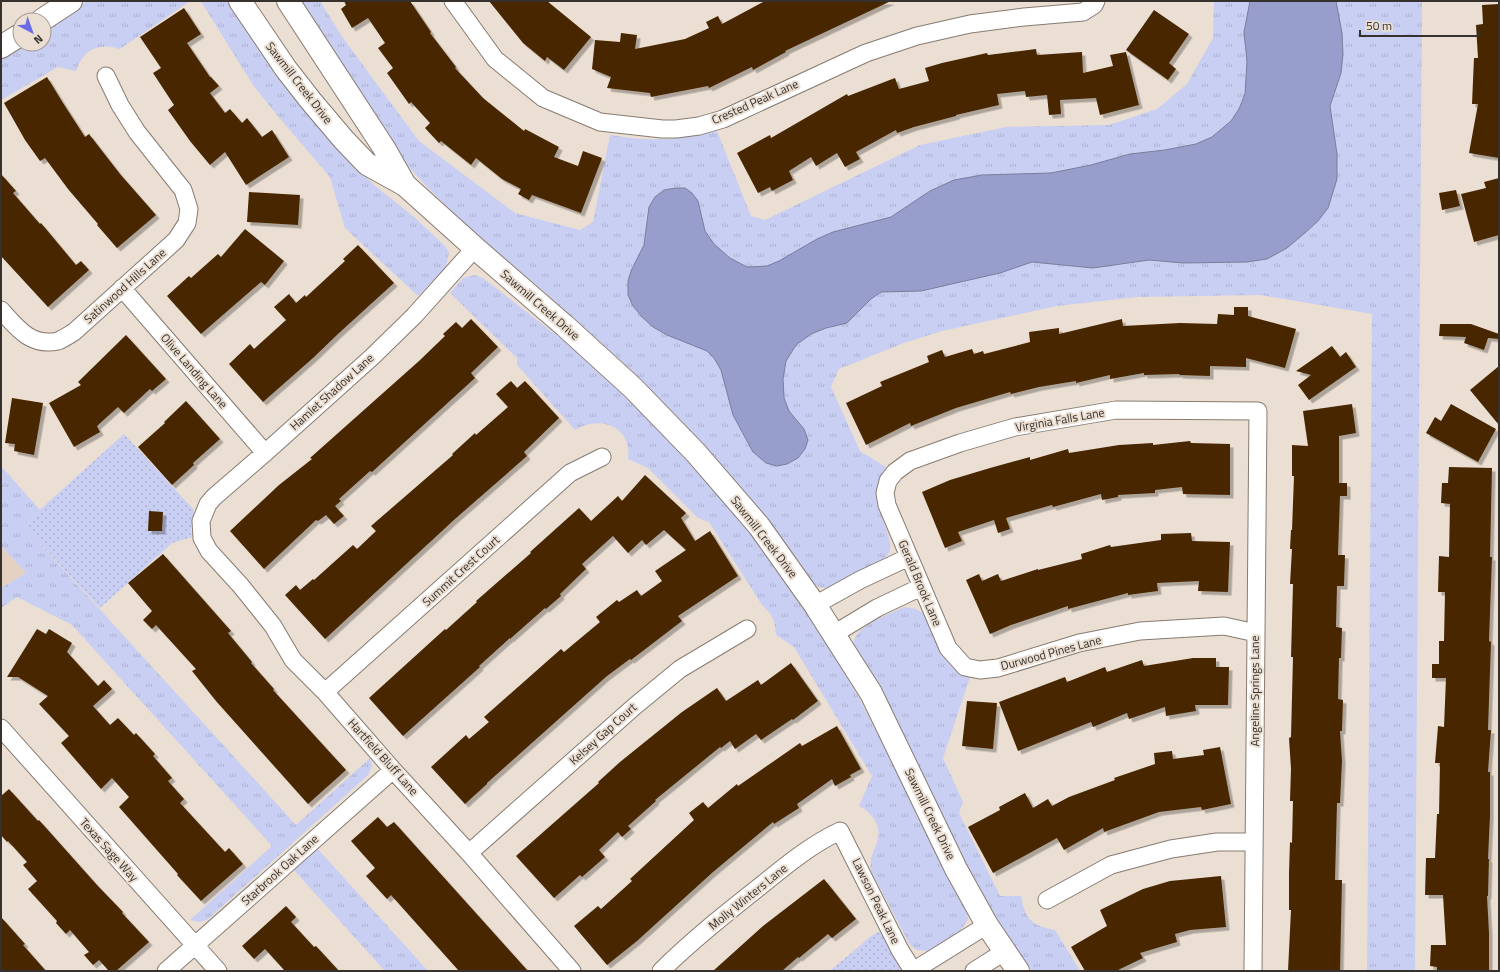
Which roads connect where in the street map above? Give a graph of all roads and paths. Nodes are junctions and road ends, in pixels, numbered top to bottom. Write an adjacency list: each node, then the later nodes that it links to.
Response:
1 (71, 1): 6 (street)
2 (240, 1): 10 (street, Sawmill Creek Drive)
3 (288, 1): 10 (street, Sawmill Creek Drive)
4 (453, 1): 5 (street, Crested Peak Lane)
5 (1095, 3)
6 (52, 13)
7 (12, 40): 8 (street)
8 (1, 47)
9 (106, 76): 12 (street, Satinwood Hills Lane)
10 (405, 185): 11 (street, Sawmill Creek Drive)
11 (475, 248): 15 (street, Hamlet Shadow Lane); 21 (street, Sawmill Creek Drive)
12 (122, 288): 13 (street, Satinwood Hills Lane); 15 (street, Olive Landing Lane)
13 (1, 310)
14 (1258, 411): 17 (street, Virginia Falls Lane); 23 (street, Angeline Springs Lane)
15 (265, 453): 18 (street, Hamlet Shadow Lane)
16 (602, 457): 26 (street, Summit Crest Court)
17 (885, 493): 19 (street, Gerald Brook Lane)
18 (202, 538): 26 (street, Hartfield Bluff Lane)
19 (909, 557): 20 (street, Gerald Brook Lane); 21 (street)
20 (921, 587): 24 (street); 25 (street, Gerald Brook Lane)
21 (815, 605): 24 (street, Sawmill Creek Drive)
22 (747, 629): 31 (street, Kelsey Gap Court)
23 (1256, 632): 25 (street, Durwood Pines Lane); 30 (street, Angeline Springs Lane)
24 (834, 634): 33 (street, Sawmill Creek Drive)
25 (965, 667)
26 (325, 692): 28 (street, Hartfield Bluff Lane)
27 (1, 728): 34 (street, Texas Sage Way)
28 (393, 770): 31 (street, Hartfield Bluff Lane); 34 (street, Starbrook Oak Lane)
29 (840, 831): 39 (street, Molly Winters Lane); 40 (street, Lawson Peak Lane)
30 (1254, 842): 32 (street); 43 (street, Angeline Springs Lane)
31 (470, 853): 38 (street, Hartfield Bluff Lane)
32 (1047, 900)
33 (987, 925): 35 (street, Sawmill Creek Drive); 40 (street, Lawson Peak Lane)
34 (195, 946): 36 (street, Starbrook Oak Lane); 37 (street, Texas Sage Way)
35 (1004, 952): 41 (street); 42 (street, Sawmill Creek Drive)
36 (166, 971)
37 (218, 971)
38 (572, 971)
39 (661, 971)
40 (913, 971)
41 (974, 971)
42 (1018, 971)
43 (1254, 971)

